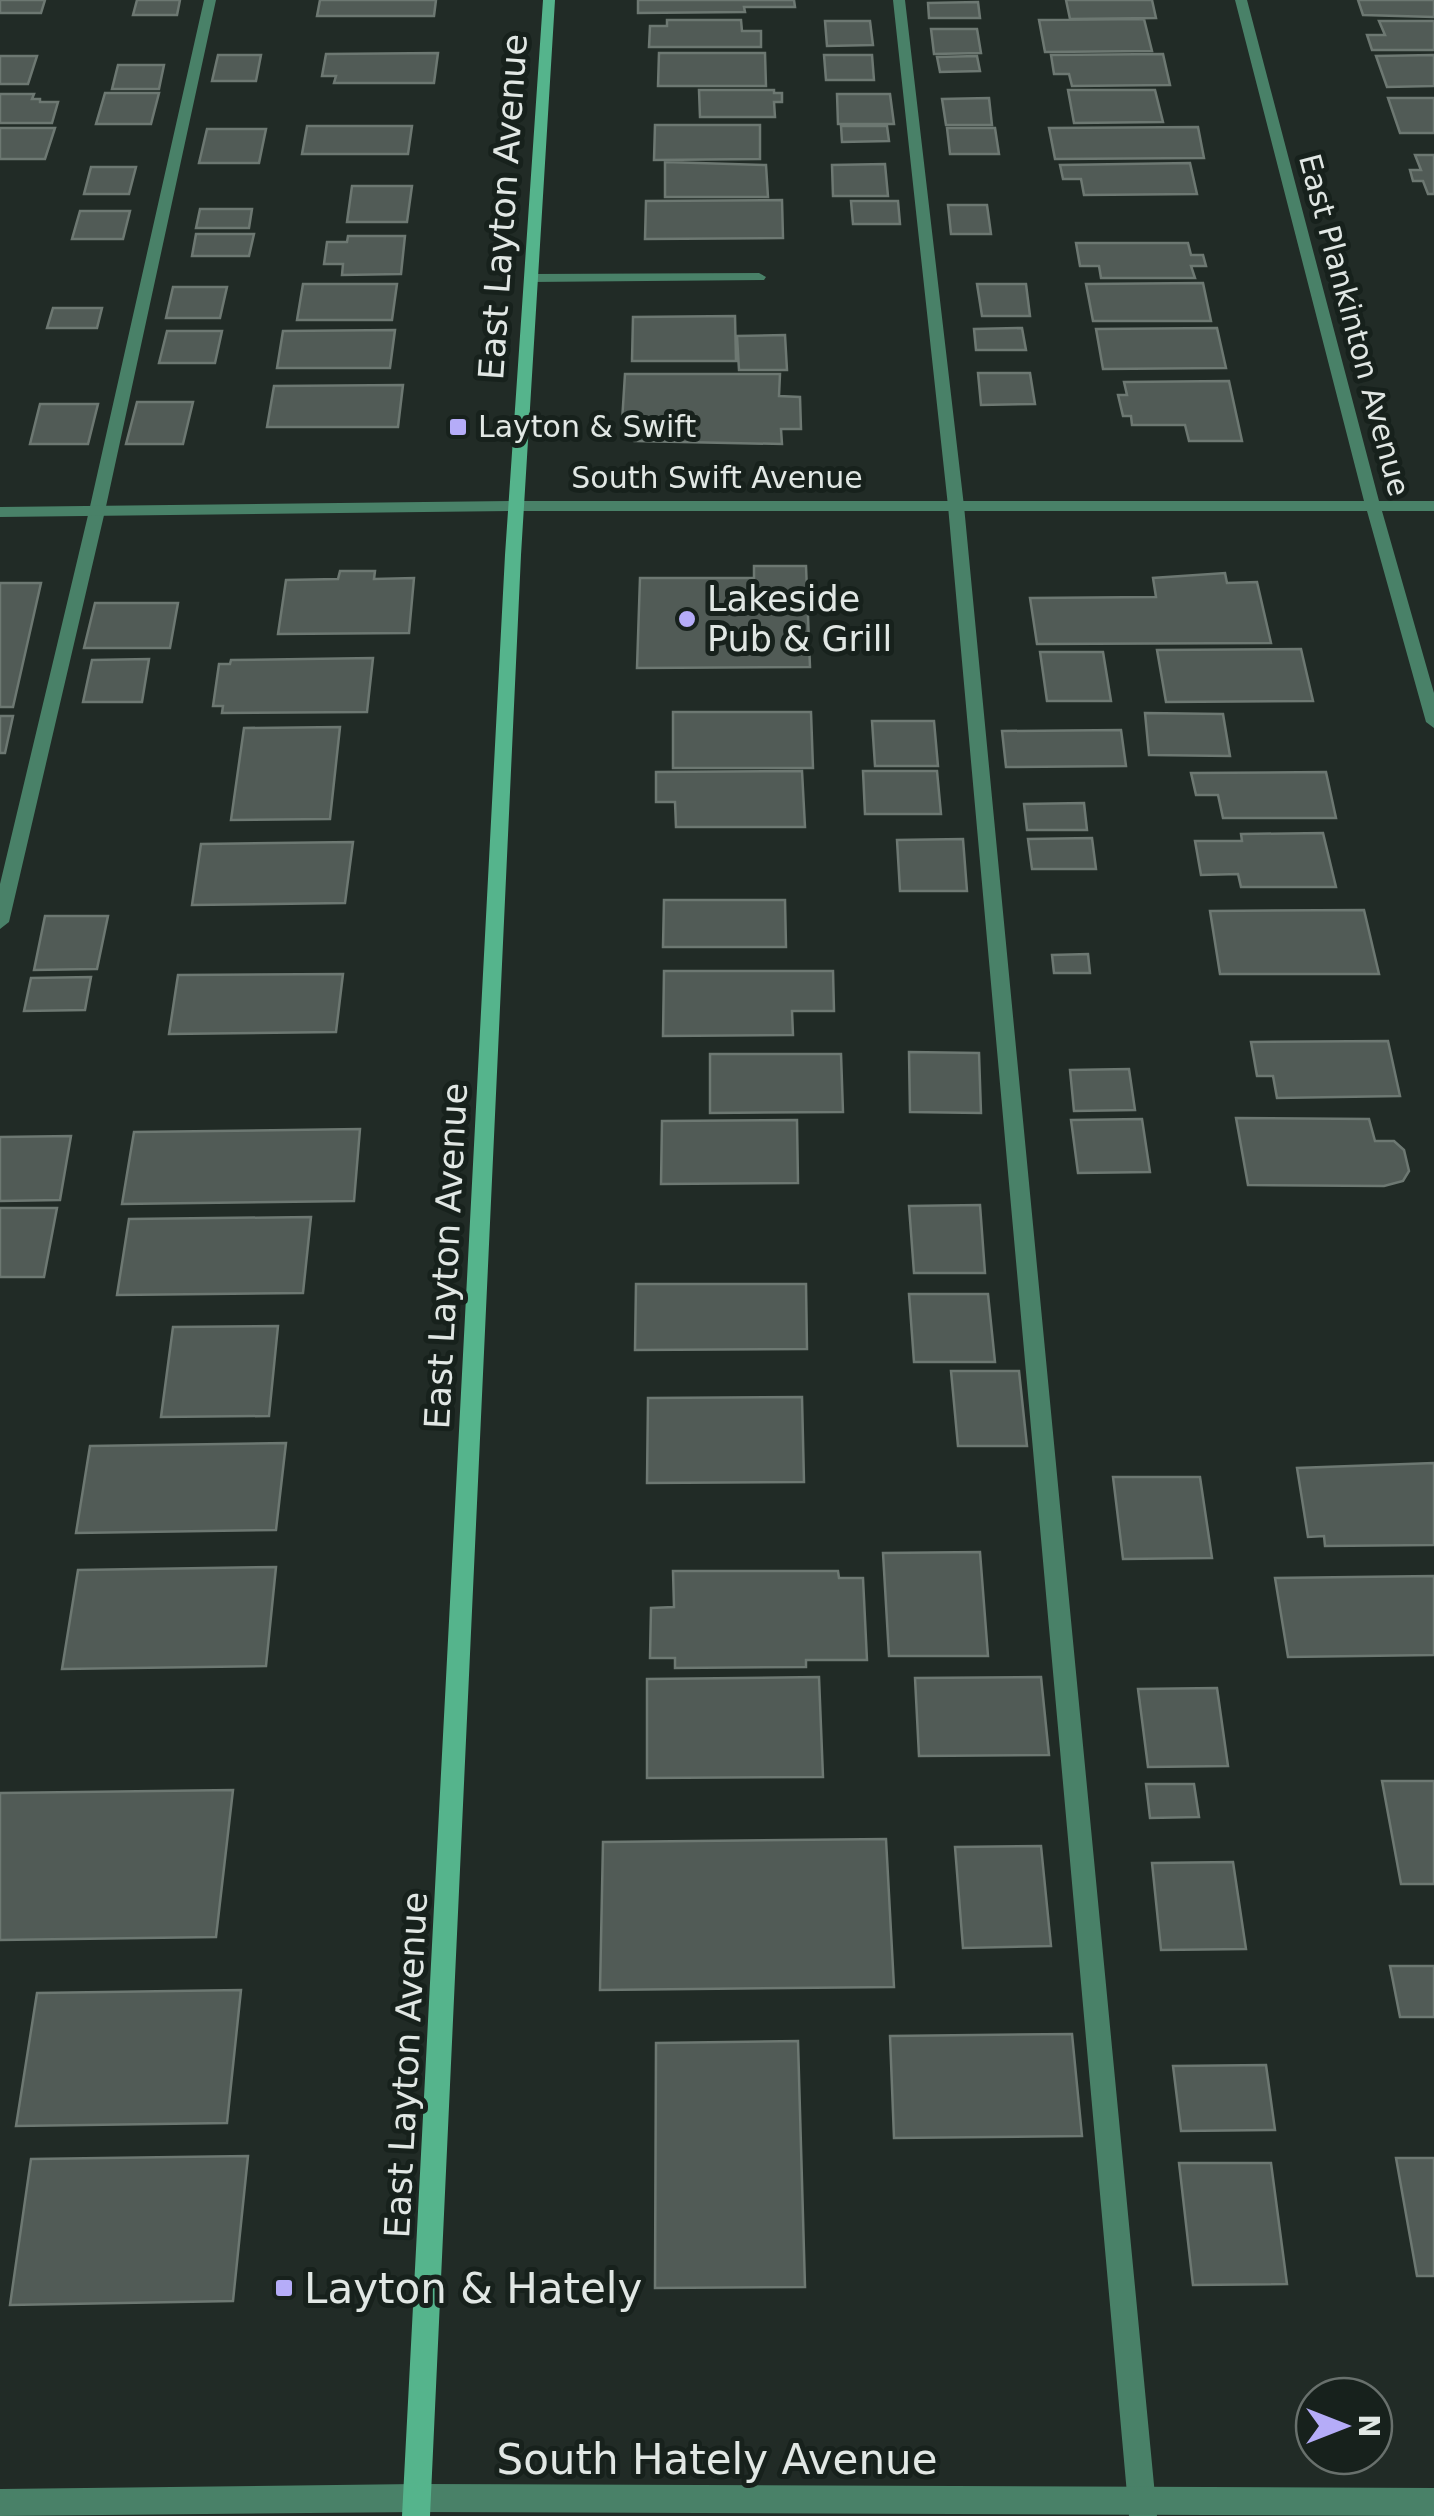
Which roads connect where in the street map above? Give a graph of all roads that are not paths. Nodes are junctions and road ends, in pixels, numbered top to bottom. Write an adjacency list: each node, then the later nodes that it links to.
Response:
1 (210, 0): 11 (street)
2 (550, 0): 6 (main road, East Layton Avenue)
3 (900, 0): 8 (street)
4 (1241, 0): 9 (street, East Plankinton Avenue)
5 (759, 277): 6 (street)
6 (531, 278): 7 (main road, East Layton Avenue)
7 (516, 506): 8 (street, South Swift Avenue); 11 (street, South Swift Avenue); 17 (main road, East Layton Avenue)
8 (956, 506): 9 (street, South Swift Avenue); 18 (street)
9 (1373, 506): 10 (street, South Swift Avenue); 13 (street, East Plankinton Avenue)
10 (1434, 506)
11 (97, 511): 12 (street, South Swift Avenue); 14 (street)
12 (0, 512)
13 (1434, 722)
14 (0, 922)
15 (1434, 2502): 18 (street, South Hately Avenue)
16 (0, 2503): 17 (street, South Hately Avenue)
17 (416, 2507): 18 (street, South Hately Avenue)
18 (1143, 2508)

